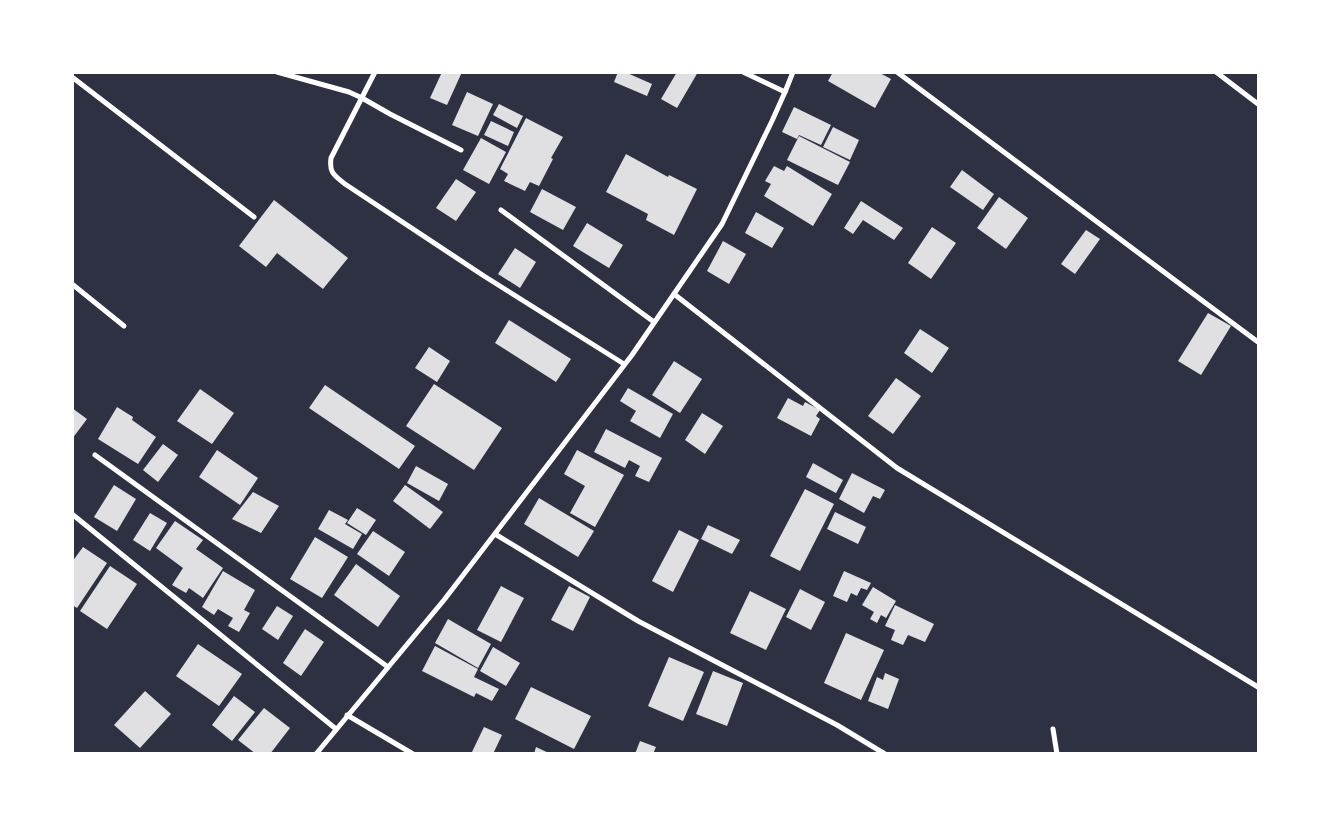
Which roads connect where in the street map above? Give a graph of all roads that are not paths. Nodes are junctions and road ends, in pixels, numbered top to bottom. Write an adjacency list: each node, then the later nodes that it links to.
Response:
1 (277, 72): 9 (street)
2 (375, 72): 9 (street)
3 (743, 72): 8 (street)
4 (793, 72): 8 (street)
5 (897, 72): 18 (street)
6 (1216, 72): 10 (street)
7 (72, 77): 13 (street)
8 (786, 92): 15 (street)
9 (362, 98): 11 (street); 19 (street)
10 (1258, 104)
11 (462, 150)
12 (501, 210): 16 (street)
13 (254, 217)
14 (72, 284): 17 (street)
15 (674, 294): 16 (street); 24 (street)
16 (654, 322): 19 (street)
17 (124, 326)
18 (1258, 342)
19 (624, 364): 22 (street)
20 (96, 454): 23 (street)
21 (72, 514): 26 (street)
22 (495, 534): 23 (street); 30 (street)
23 (388, 667): 25 (street)
24 (1258, 687)
25 (348, 716): 26 (street); 29 (street)
26 (336, 729): 28 (street)
27 (1053, 729): 31 (street)
28 (316, 754)
29 (413, 754)
30 (885, 754)
31 (1057, 754)

